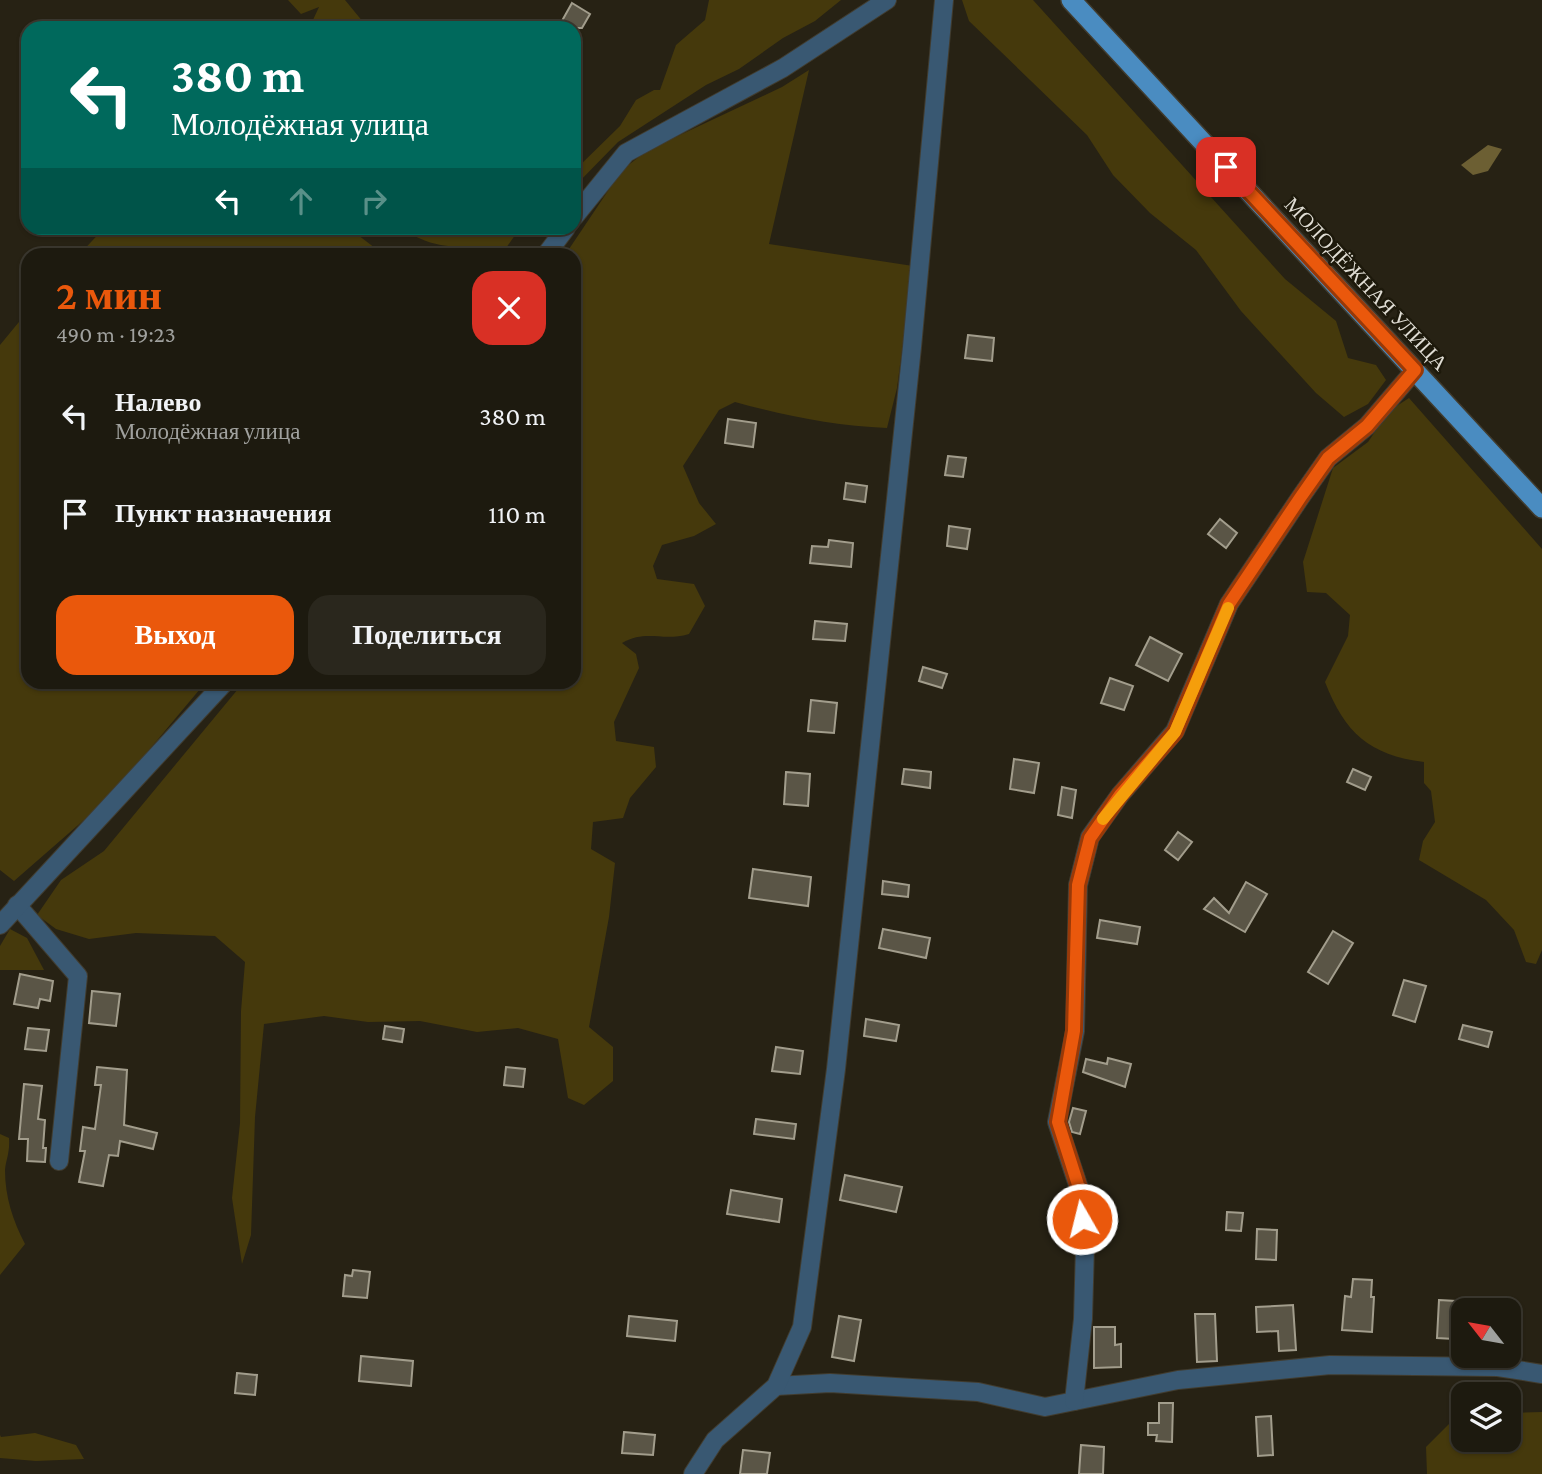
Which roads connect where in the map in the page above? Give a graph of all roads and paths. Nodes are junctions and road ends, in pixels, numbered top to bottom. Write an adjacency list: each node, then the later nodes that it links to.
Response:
1 (887, 0): 4 (street)
2 (944, 0): 12 (street)
3 (1071, 0): 5 (main road, МОЛОДЁЖНАЯ УЛИЦА)
4 (581, 208)
5 (1415, 370): 6 (main road, МОЛОДЁЖНАЯ УЛИЦА); 13 (street)
6 (1542, 508)
7 (219, 689): 8 (street)
8 (18, 905): 9 (street); 10 (street)
9 (0, 925)
10 (59, 1161)
11 (1542, 1374): 13 (street)
12 (776, 1386): 13 (street); 14 (street)
13 (1074, 1401)
14 (693, 1474)

